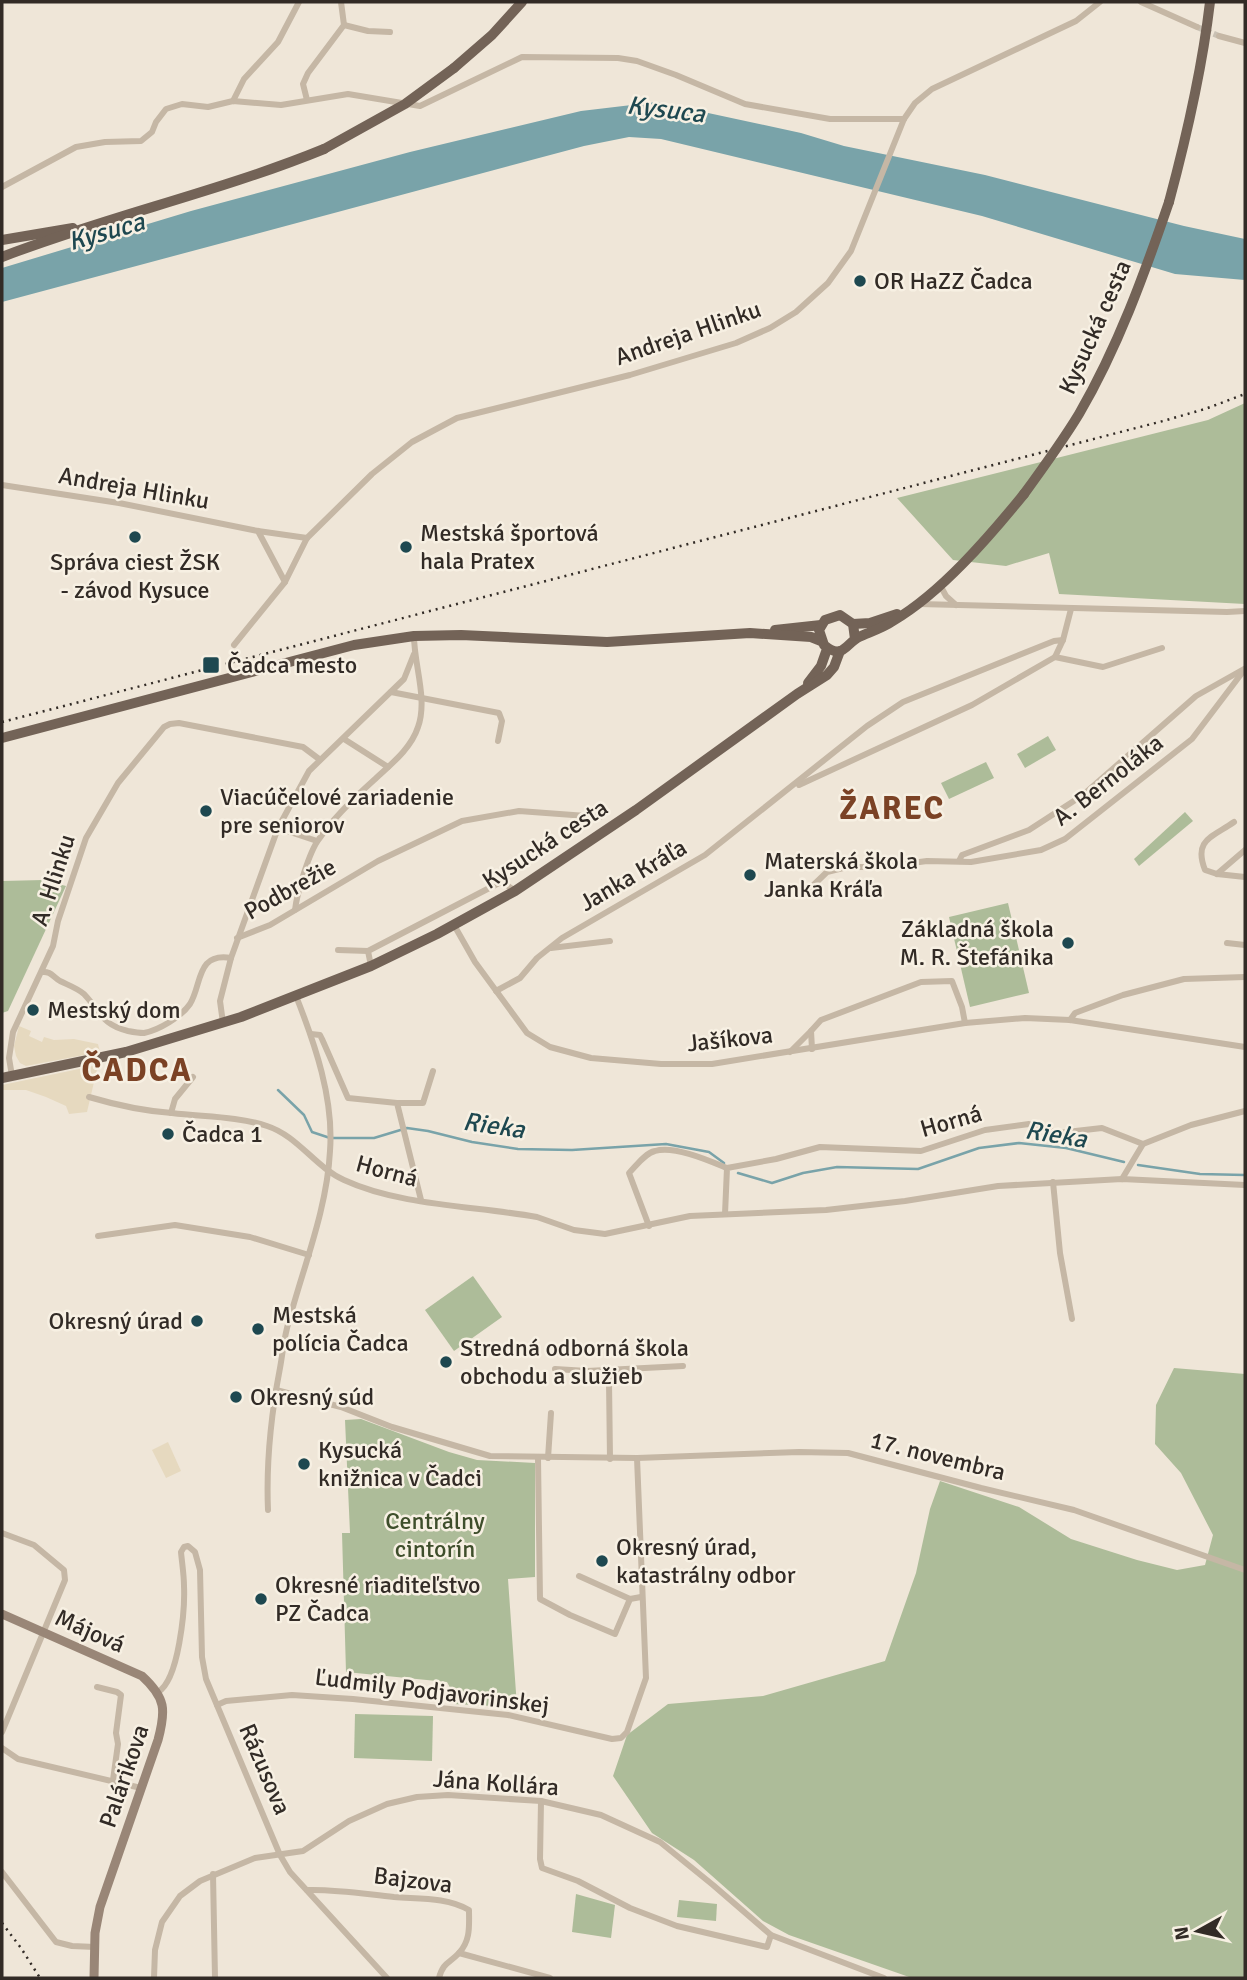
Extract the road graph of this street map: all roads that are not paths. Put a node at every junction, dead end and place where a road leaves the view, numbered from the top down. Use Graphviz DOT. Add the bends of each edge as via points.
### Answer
graph roads {
  1 [pos="299,2"];
  2 [pos="341,2"];
  3 [pos="523,2"];
  4 [pos="1100,2"];
  5 [pos="1141,2"];
  6 [pos="1210,2"];
  7 [pos="344,25"];
  8 [pos="1197,27"];
  9 [pos="390,32"];
  10 [pos="1220,36"];
  11 [pos="1245,43"];
  12 [pos="307,100"];
  13 [pos="233,101"];
  14 [pos="904,119"];
  15 [pos="2,187"];
  16 [pos="91,226"];
  17 [pos="2,240"];
  18 [pos="2,257"];
  19 [pos="2,485"];
  20 [pos="258,531"];
  21 [pos="307,538"];
  22 [pos="285,582"];
  23 [pos="940,584"];
  24 [pos="917,604"];
  25 [pos="956,605"];
  26 [pos="1071,609"];
  27 [pos="908,611"];
  28 [pos="1245,611"];
  29 [pos="853,624"];
  30 [pos="821,625"];
  31 [pos="750,633"];
  32 [pos="414,636"];
  33 [pos="855,639"];
  34 [pos="1063,640"];
  35 [pos="234,645"];
  36 [pos="824,645"];
  37 [pos="1162,648"];
  38 [pos="840,651"];
  39 [pos="414,654"];
  40 [pos="1055,657"];
  41 [pos="1245,668"];
  42 [pos="391,692"];
  43 [pos="797,694"];
  44 [pos="421,699"];
  45 [pos="2,738"];
  46 [pos="344,738"];
  47 [pos="498,741"];
  48 [pos="319,760"];
  49 [pos="388,767"];
  50 [pos="789,789"];
  51 [pos="600,817"];
  52 [pos="1234,822"];
  53 [pos="278,828"];
  54 [pos="317,841"];
  55 [pos="1245,850"];
  56 [pos="959,861"];
  57 [pos="1217,874"];
  58 [pos="1245,877"];
  59 [pos="514,891"];
  60 [pos="803,895"];
  61 [pos="295,910"];
  62 [pos="454,925"];
  63 [pos="237,938"];
  64 [pos="610,941"];
  65 [pos="1227,943"];
  66 [pos="1245,945"];
  67 [pos="549,948"];
  68 [pos="338,950"];
  69 [pos="368,951"];
  70 [pos="232,958"];
  71 [pos="371,966"];
  72 [pos="42,972"];
  73 [pos="1245,977"];
  74 [pos="496,991"];
  75 [pos="296,996"];
  76 [pos="1070,1020"];
  77 [pos="223,1023"];
  78 [pos="965,1024"];
  79 [pos="811,1031"];
  80 [pos="311,1034"];
  81 [pos="1245,1047"];
  82 [pos="812,1049"];
  83 [pos="789,1052"];
  84 [pos="433,1071"];
  85 [pos="7,1077"];
  86 [pos="193,1077"];
  87 [pos="89,1097"];
  88 [pos="397,1103"];
  89 [pos="1245,1111"];
  90 [pos="171,1113"];
  91 [pos="1143,1144"];
  92 [pos="727,1168"];
  93 [pos="328,1172"];
  94 [pos="1122,1179"];
  95 [pos="1053,1182"];
  96 [pos="1245,1185"];
  97 [pos="421,1200"];
  98 [pos="725,1214"];
  99 [pos="649,1226"];
  100 [pos="98,1236"];
  101 [pos="309,1255"];
  102 [pos="1072,1319"];
  103 [pos="683,1366"];
  104 [pos="555,1369"];
  105 [pos="615,1370"];
  106 [pos="276,1390"];
  107 [pos="551,1413"];
  108 [pos="538,1458"];
  109 [pos="548,1458"];
  110 [pos="610,1458"];
  111 [pos="637,1458"];
  112 [pos="268,1510"];
  113 [pos="2,1533"];
  114 [pos="1245,1570"];
  115 [pos="579,1576"];
  116 [pos="641,1597"];
  117 [pos="630,1599"];
  118 [pos="2,1614"];
  119 [pos="44,1632"];
  120 [pos="97,1687"];
  121 [pos="158,1692"];
  122 [pos="217,1704"];
  123 [pos="2,1732"];
  124 [pos="2,1748"];
  125 [pos="113,1780"];
  126 [pos="141,1788"];
  127 [pos="541,1801"];
  128 [pos="280,1854"];
  129 [pos="2,1872"];
  130 [pos="214,1874"];
  131 [pos="307,1890"];
  132 [pos="771,1936"];
  133 [pos="94,1947"];
  134 [pos="459,1953"];
  135 [pos="94,1978"];
  136 [pos="155,1978"];
  137 [pos="215,1978"];
  138 [pos="387,1978"];
  139 [pos="439,1978"];
  140 [pos="550,1978"];
  141 [pos="883,1978"];
  1 -- 13 [label="street" via="278,42 244,79"];
  2 -- 7 [label="street"];
  3 -- 16 [label="main road, bridge" via="454,68 405,104 324,149 251,177"];
  4 -- 14 [label="street, Andreja Hlinku" via="1076,21 932,89"];
  5 -- 8 [label="street"];
  6 -- 23 [label="main road, Kysucká cesta, bridge" via="1190,123 1169,202 1102,369 1078,415 1024,494"];
  7 -- 9 [label="street"];
  7 -- 12 [label="street" via="303,83"];
  10 -- 11 [label="street"];
  12 -- 13 [label="street" via="281,106"];
  12 -- 14 [label="street" via="355,95 420,106 522,57 618,58 676,75 745,104 830,120"];
  13 -- 15 [label="street" via="166,109 141,141 76,147"];
  14 -- 21 [label="street, Andreja Hlinku" via="857,239 837,273 783,321 704,353 457,418 412,442"];
  16 -- 17 [label="main road"];
  16 -- 18 [label="main road"];
  19 -- 20 [label="street, Andreja Hlinku"];
  20 -- 21 [label="street, Andreja Hlinku"];
  20 -- 22 [label="street"];
  21 -- 22 [label="street, Andreja Hlinku"];
  22 -- 35 [label="street, Andreja Hlinku"];
  23 -- 24 [label="main road, Kysucká cesta"];
  23 -- 25 [label="street"];
  24 -- 25 [label="street"];
  24 -- 27 [label="main road, Kysucká cesta"];
  25 -- 26 [label="street"];
  26 -- 28 [label="street"];
  26 -- 34 [label="street"];
  27 -- 29 [label="main road, Kysucká cesta"];
  27 -- 33 [label="main road, Kysucká cesta"];
  29 -- 30 [label="main road, Kysucká cesta" via="840,615"];
  29 -- 33 [label="main road"];
  30 -- 31 [label="main road"];
  30 -- 36 [label="main road, Kysucká cesta"];
  31 -- 32 [label="main road" via="607,642"];
  31 -- 36 [label="main road" via="811,637"];
  32 -- 39 [label="street"];
  32 -- 45 [label="main road" via="354,645"];
  33 -- 38 [label="main road, Kysucká cesta"];
  34 -- 40 [label="street"];
  34 -- 50 [label="street, Janka Kráľa" via="903,702"];
  36 -- 38 [label="main road"];
  36 -- 43 [label="main road, Kysucká cesta" via="818,672"];
  37 -- 40 [label="street" via="1103,667"];
  38 -- 43 [label="main road, Kysucká cesta" via="827,675"];
  39 -- 42 [label="street" via="404,679"];
  39 -- 44 [label="street"];
  40 -- 50 [label="street, Janka Kráľa" via="972,705"];
  41 -- 56 [label="street, A. Bernoláka" via="1196,696 1083,795 1029,830 962,855"];
  41 -- 56 [label="street, A. Bernoláka" via="1192,739 1065,839 1041,850"];
  42 -- 44 [label="street"];
  42 -- 46 [label="street"];
  43 -- 59 [label="main road, Kysucká cesta"];
  44 -- 47 [label="street" via="499,713"];
  44 -- 49 [label="street" via="419,726"];
  46 -- 48 [label="street"];
  46 -- 49 [label="street"];
  48 -- 53 [label="street" via="303,779"];
  48 -- 72 [label="street, A. Hlinku" via="303,747 178,723 167,725 118,783 94,822 77,859"];
  49 -- 54 [label="street"];
  50 -- 67 [label="street, Janka Kráľa" via="705,855"];
  51 -- 61 [label="street, Podbrežie" via="519,811 462,821 378,861"];
  52 -- 57 [label="street" via="1201,846 1205,870"];
  53 -- 54 [label="street"];
  53 -- 63 [label="street"];
  54 -- 61 [label="street"];
  55 -- 57 [label="street"];
  56 -- 60 [label="street, A. Bernoláka" via="847,867 827,872"];
  57 -- 58 [label="street"];
  59 -- 62 [label="main road, Kysucká cesta"];
  59 -- 69 [label="street" via="499,883"];
  61 -- 63 [label="street, Podbrežie"];
  62 -- 71 [label="main road, Kysucká cesta"];
  62 -- 74 [label="street, Jašíkova"];
  63 -- 70 [label="street"];
  64 -- 67 [label="street"];
  65 -- 66 [label="street"];
  67 -- 74 [label="street, Janka Kráľa" via="520,978"];
  68 -- 69 [label="street"];
  69 -- 71 [label="street"];
  70 -- 72 [label="street" via="220,957 209,963 190,1004 167,1023 142,1033 111,1026 82,992"];
  70 -- 77 [label="street" via="220,1002"];
  71 -- 75 [label="main road, Kysucká cesta"];
  72 -- 85 [label="street, A. Hlinku" via="13,1032"];
  73 -- 76 [label="street" via="1184,979 1122,995 1075,1013"];
  74 -- 83 [label="street, Jašíkova" via="527,1033 542,1044 578,1056 661,1064 712,1063"];
  75 -- 77 [label="main road, Kysucká cesta"];
  75 -- 80 [label="street"];
  76 -- 78 [label="street, Jašíkova" via="1025,1018"];
  76 -- 81 [label="street, Jašíkova"];
  77 -- 85 [label="main road, Kysucká cesta" via="126,1052"];
  78 -- 79 [label="street" via="952,981 922,982 821,1020"];
  78 -- 82 [label="street, Jašíkova"];
  79 -- 82 [label="street"];
  79 -- 83 [label="street"];
  80 -- 88 [label="street" via="320,1035 348,1098"];
  80 -- 93 [label="street" via="329,1124"];
  82 -- 83 [label="street, Jašíkova"];
  84 -- 88 [label="street" via="423,1103"];
  86 -- 90 [label="street" via="175,1099"];
  87 -- 90 [label="street, Horná"];
  88 -- 97 [label="street"];
  89 -- 91 [label="street"];
  90 -- 93 [label="street, Horná" via="241,1119 277,1130"];
  91 -- 92 [label="street, Horná" via="1102,1128 1058,1133 1028,1124 985,1130 921,1151 820,1147"];
  91 -- 94 [label="street"];
  92 -- 98 [label="street"];
  92 -- 99 [label="street, Horná" via="672,1151 654,1151 641,1160 629,1173"];
  93 -- 97 [label="street, Horná" via="371,1191"];
  93 -- 101 [label="street"];
  94 -- 95 [label="street, Horná"];
  94 -- 96 [label="street, Horná"];
  95 -- 98 [label="street, Horná" via="826,1210"];
  95 -- 102 [label="street"];
  97 -- 99 [label="street, Horná" via="537,1217 589,1233"];
  98 -- 99 [label="street, Horná"];
  100 -- 101 [label="street" via="175,1225 250,1237"];
  101 -- 106 [label="street" via="288,1324"];
  103 -- 105 [label="street"];
  104 -- 105 [label="street"];
  105 -- 110 [label="street" via="609,1381"];
  106 -- 108 [label="street, 17. novembra" via="490,1456"];
  106 -- 112 [label="street"];
  107 -- 109 [label="street"];
  108 -- 109 [label="street, 17. novembra"];
  108 -- 117 [label="street" via="540,1599 615,1634"];
  109 -- 110 [label="street, 17. novembra"];
  110 -- 111 [label="street, 17. novembra"];
  111 -- 114 [label="street, 17. novembra" via="848,1454 1074,1510"];
  111 -- 116 [label="street, Ľudmily Podjavorinskej"];
  113 -- 119 [label="street" via="34,1545 64,1570 65,1580"];
  115 -- 117 [label="street"];
  116 -- 117 [label="street"];
  116 -- 122 [label="street, Ľudmily Podjavorinskej" via="646,1678 621,1738 508,1715 325,1697 277,1696"];
  118 -- 119 [label="main road, Májová"];
  119 -- 121 [label="main road, Májová" via="142,1676"];
  119 -- 123 [label="street"];
  120 -- 125 [label="street" via="121,1695"];
  121 -- 122 [label="street, Rázusova" via="173,1672 183,1600 181,1552 188,1546 195,1552 200,1570 202,1657"];
  121 -- 126 [label="main road, Palárikova" via="164,1714"];
  122 -- 128 [label="street, Rázusova"];
  124 -- 125 [label="street" via="18,1759"];
  125 -- 126 [label="street"];
  126 -- 133 [label="main road, Palárikova" via="103,1894"];
  127 -- 128 [label="street, Jána Kollára" via="417,1797 349,1821 303,1851"];
  127 -- 132 [label="street, Jána Kollára" via="601,1815 660,1842"];
  127 -- 132 [label="street" via="542,1868 677,1926 767,1947"];
  128 -- 130 [label="street, Jána Kollára"];
  128 -- 131 [label="street, Rázusova"];
  129 -- 133 [label="street" via="52,1938 61,1944"];
  130 -- 136 [label="street, Jána Kollára" via="190,1887 169,1908 156,1940"];
  130 -- 137 [label="street"];
  131 -- 134 [label="street, Bajzova" via="458,1904 468,1910 470,1933"];
  131 -- 138 [label="street, Rázusova"];
  132 -- 141 [label="street, Jána Kollára"];
  133 -- 135 [label="main road, Palárikova"];
  134 -- 139 [label="street" via="448,1960"];
  134 -- 140 [label="street"];
}
